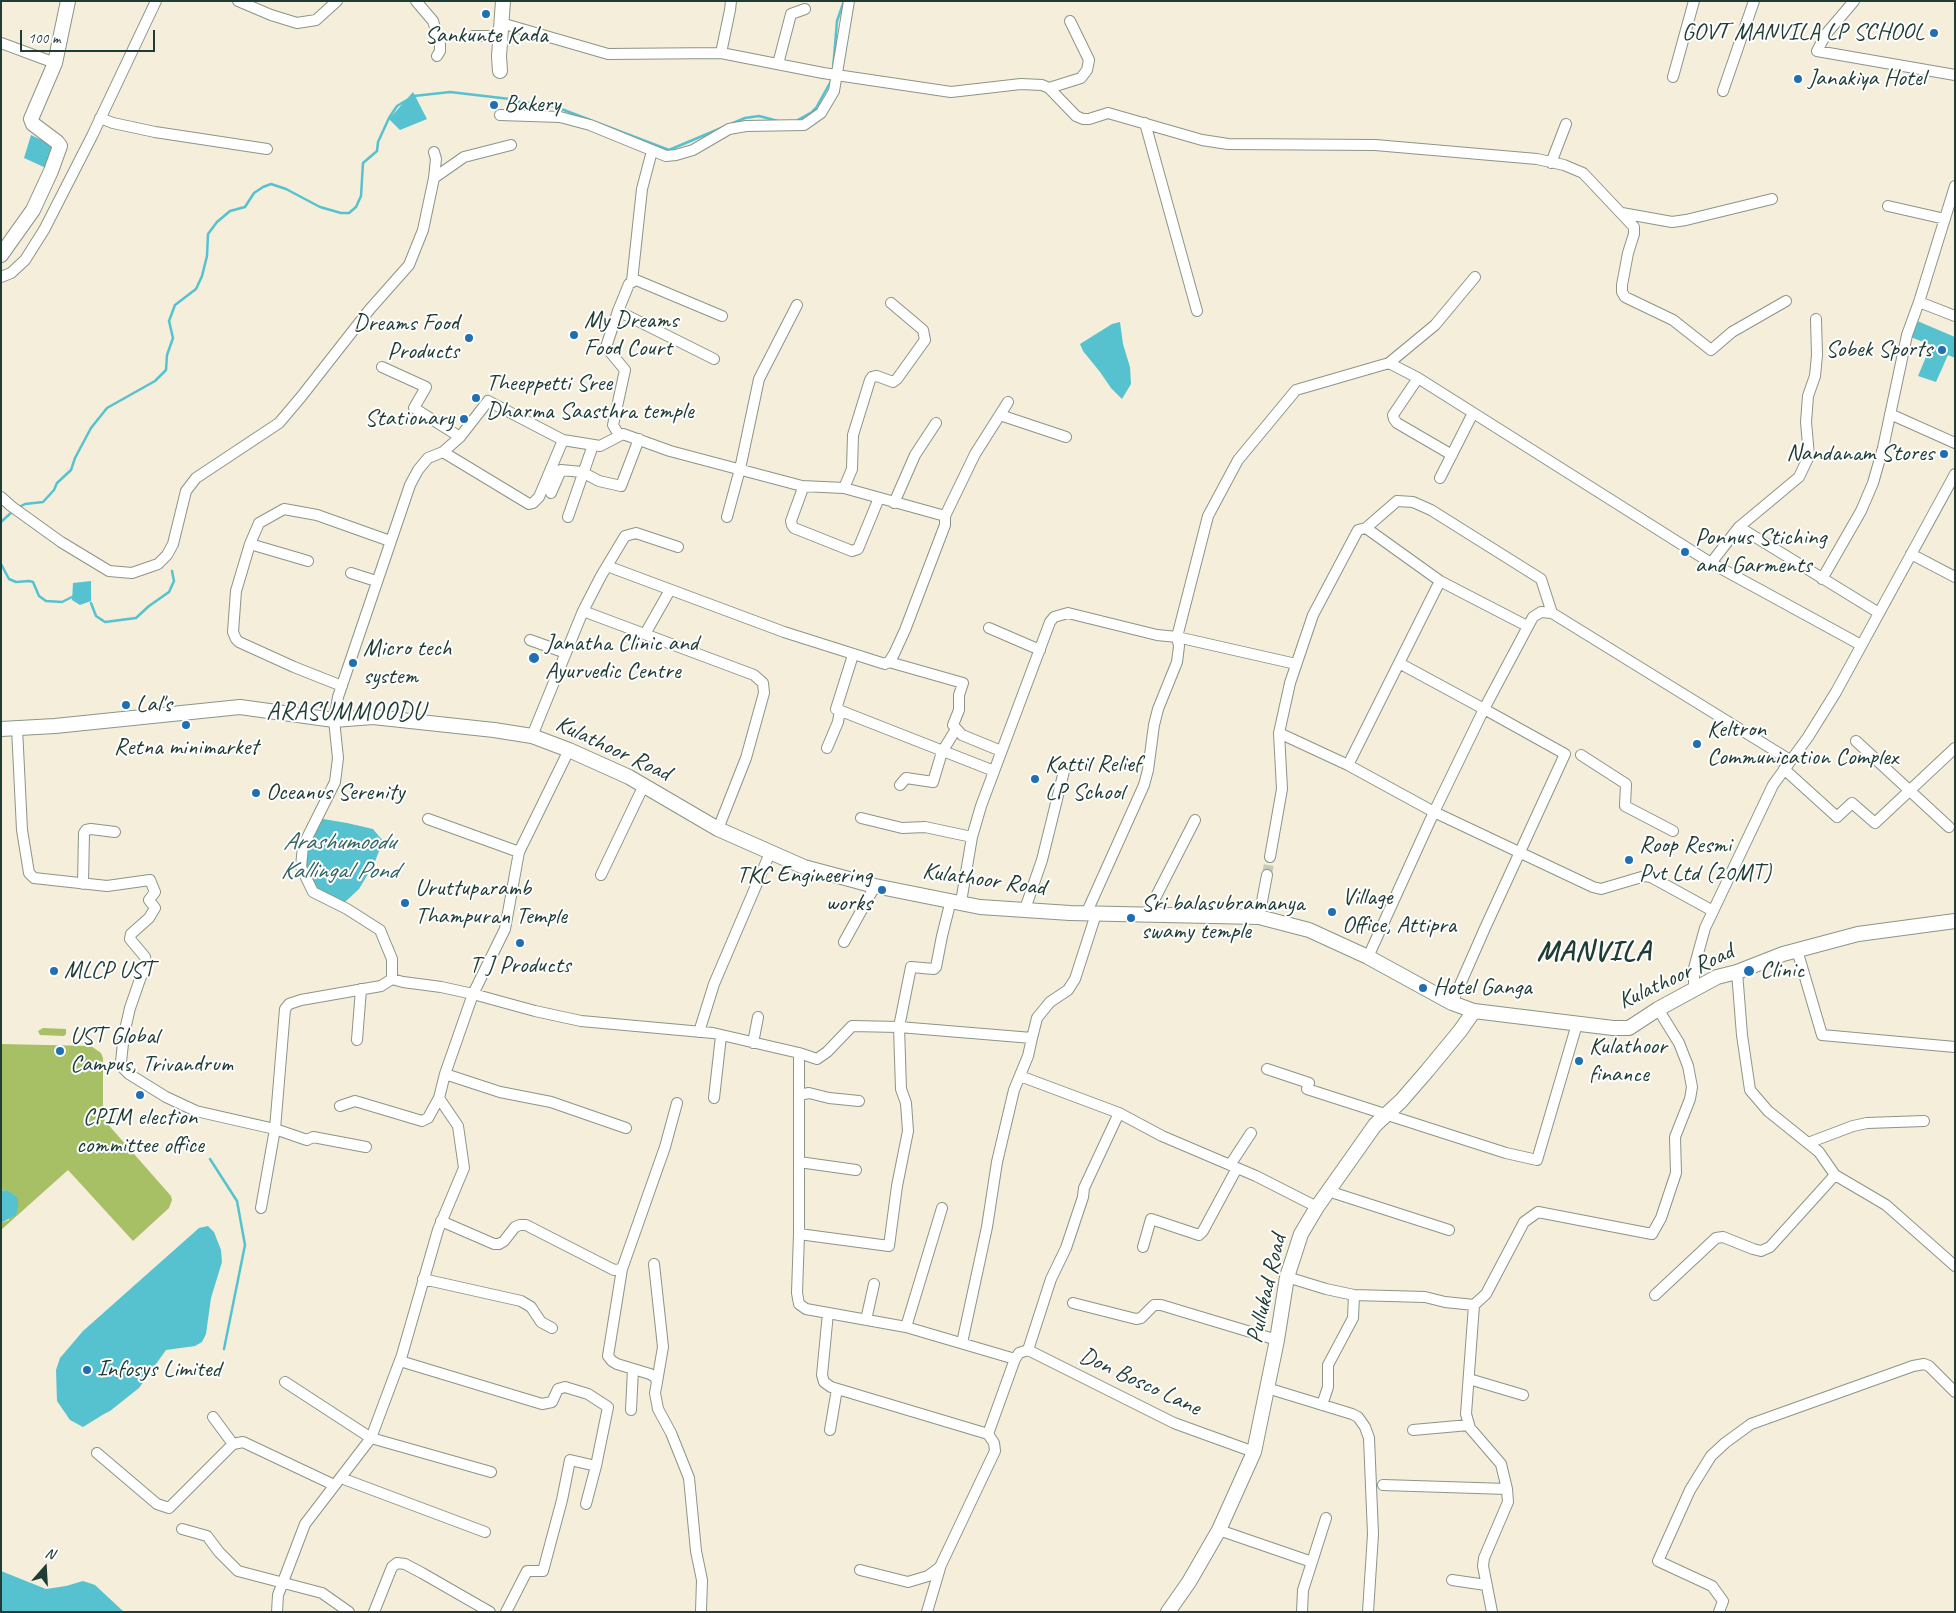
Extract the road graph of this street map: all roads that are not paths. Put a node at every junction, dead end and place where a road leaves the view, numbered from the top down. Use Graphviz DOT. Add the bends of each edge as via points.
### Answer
graph roads {
  1 [pos="68,1"];
  2 [pos="156,1"];
  3 [pos="238,1"];
  4 [pos="337,1"];
  5 [pos="416,1"];
  6 [pos="503,1"];
  7 [pos="731,1"];
  8 [pos="848,1"];
  9 [pos="1694,1"];
  10 [pos="1754,1"];
  11 [pos="1854,1"];
  12 [pos="805,9"];
  13 [pos="1070,21"];
  14 [pos="501,30"];
  15 [pos="473,36"];
  16 [pos="1,43"];
  17 [pos="721,53"];
  18 [pos="437,56"];
  19 [pos="55,63"];
  20 [pos="778,64"];
  21 [pos="500,71"];
  22 [pos="837,75"];
  23 [pos="1955,75"];
  24 [pos="1673,77"];
  25 [pos="1049,88"];
  26 [pos="1723,91"];
  27 [pos="500,115"];
  28 [pos="100,118"];
  29 [pos="1145,123"];
  30 [pos="1566,124"];
  31 [pos="511,145"];
  32 [pos="267,149"];
  33 [pos="652,151"];
  34 [pos="434,152"];
  35 [pos="1551,163"];
  36 [pos="434,178"];
  37 [pos="1955,186"];
  38 [pos="1772,199"];
  39 [pos="1888,206"];
  40 [pos="1622,213"];
  41 [pos="1946,219"];
  42 [pos="1,255"];
  43 [pos="1,277"];
  44 [pos="1475,277"];
  45 [pos="632,281"];
  46 [pos="1786,301"];
  47 [pos="1919,302"];
  48 [pos="891,303"];
  49 [pos="798,306"];
  50 [pos="618,311"];
  51 [pos="1197,312"];
  52 [pos="722,316"];
  53 [pos="1955,316"];
  54 [pos="1816,319"];
  55 [pos="714,359"];
  56 [pos="1389,363"];
  57 [pos="382,367"];
  58 [pos="1418,378"];
  59 [pos="1008,402"];
  60 [pos="1473,413"];
  61 [pos="1890,414"];
  62 [pos="1000,415"];
  63 [pos="936,423"];
  64 [pos="619,435"];
  65 [pos="460,437"];
  66 [pos="1066,437"];
  67 [pos="563,440"];
  68 [pos="639,440"];
  69 [pos="1955,443"];
  70 [pos="593,445"];
  71 [pos="443,452"];
  72 [pos="1452,455"];
  73 [pos="740,470"];
  74 [pos="582,472"];
  75 [pos="1955,474"];
  76 [pos="1440,478"];
  77 [pos="802,486"];
  78 [pos="844,488"];
  79 [pos="551,493"];
  80 [pos="1,497"];
  81 [pos="879,498"];
  82 [pos="894,503"];
  83 [pos="727,516"];
  84 [pos="945,516"];
  85 [pos="568,517"];
  86 [pos="1739,527"];
  87 [pos="1366,528"];
  88 [pos="390,541"];
  89 [pos="250,544"];
  90 [pos="678,547"];
  91 [pos="1911,554"];
  92 [pos="308,561"];
  93 [pos="1711,563"];
  94 [pos="607,566"];
  95 [pos="351,573"];
  96 [pos="1955,577"];
  97 [pos="1822,579"];
  98 [pos="376,581"];
  99 [pos="1440,581"];
  100 [pos="670,590"];
  101 [pos="583,611"];
  102 [pos="1552,613"];
  103 [pos="1879,613"];
  104 [pos="1528,626"];
  105 [pos="989,628"];
  106 [pos="645,634"];
  107 [pos="1177,636"];
  108 [pos="530,640"];
  109 [pos="1861,645"];
  110 [pos="1040,650"];
  111 [pos="566,653"];
  112 [pos="853,655"];
  113 [pos="889,662"];
  114 [pos="1399,663"];
  115 [pos="1296,664"];
  116 [pos="342,686"];
  117 [pos="1484,709"];
  118 [pos="840,710"];
  119 [pos="334,720"];
  120 [pos="17,728"];
  121 [pos="1,729"];
  122 [pos="956,729"];
  123 [pos="1279,733"];
  124 [pos="532,736"];
  125 [pos="1856,741"];
  126 [pos="827,748"];
  127 [pos="1955,748"];
  128 [pos="569,750"];
  129 [pos="1002,751"];
  130 [pos="942,752"];
  131 [pos="1581,755"];
  132 [pos="1348,765"];
  133 [pos="1787,765"];
  134 [pos="1064,771"];
  135 [pos="994,772"];
  136 [pos="644,785"];
  137 [pos="900,785"];
  138 [pos="1910,791"];
  139 [pos="1434,812"];
  140 [pos="428,818"];
  141 [pos="861,818"];
  142 [pos="1195,820"];
  143 [pos="1949,827"];
  144 [pos="718,829"];
  145 [pos="1673,831"];
  146 [pos="115,832"];
  147 [pos="972,837"];
  148 [pos="519,852"];
  149 [pos="1520,852"];
  150 [pos="770,853"];
  151 [pos="1270,857"];
  152 [pos="601,875"];
  153 [pos="1267,875"];
  154 [pos="83,884"];
  155 [pos="876,886"];
  156 [pos="956,901"];
  157 [pos="1025,909"];
  158 [pos="1713,911"];
  159 [pos="1091,914"];
  160 [pos="1147,914"];
  161 [pos="1259,917"];
  162 [pos="1955,921"];
  163 [pos="844,942"];
  164 [pos="1797,950"];
  165 [pos="1368,957"];
  166 [pos="1737,972"];
  167 [pos="392,979"];
  168 [pos="360,989"];
  169 [pos="1694,989"];
  170 [pos="474,994"];
  171 [pos="1452,1003"];
  172 [pos="1658,1008"];
  173 [pos="1474,1011"];
  174 [pos="758,1017"];
  175 [pos="1577,1024"];
  176 [pos="899,1027"];
  177 [pos="700,1032"];
  178 [pos="721,1036"];
  179 [pos="1032,1038"];
  180 [pos="357,1040"];
  181 [pos="753,1043"];
  182 [pos="1955,1047"];
  183 [pos="799,1053"];
  184 [pos="1267,1069"];
  185 [pos="445,1074"];
  186 [pos="1020,1076"];
  187 [pos="799,1094"];
  188 [pos="439,1098"];
  189 [pos="714,1098"];
  190 [pos="859,1101"];
  191 [pos="677,1102"];
  192 [pos="340,1106"];
  193 [pos="1119,1113"];
  194 [pos="1385,1115"];
  195 [pos="1924,1122"];
  196 [pos="626,1128"];
  197 [pos="274,1129"];
  198 [pos="1251,1132"];
  199 [pos="1812,1144"];
  200 [pos="366,1147"];
  201 [pos="799,1162"];
  202 [pos="1234,1167"];
  203 [pos="856,1170"];
  204 [pos="1835,1175"];
  205 [pos="1328,1191"];
  206 [pos="1317,1207"];
  207 [pos="261,1208"];
  208 [pos="942,1208"];
  209 [pos="441,1221"];
  210 [pos="1449,1230"];
  211 [pos="799,1234"];
  212 [pos="1143,1247"];
  213 [pos="654,1264"];
  214 [pos="1955,1266"];
  215 [pos="622,1269"];
  216 [pos="1288,1277"];
  217 [pos="423,1279"];
  218 [pos="874,1284"];
  219 [pos="1354,1295"];
  220 [pos="1655,1295"];
  221 [pos="1073,1302"];
  222 [pos="1474,1305"];
  223 [pos="828,1314"];
  224 [pos="866,1320"];
  225 [pos="906,1327"];
  226 [pos="552,1328"];
  227 [pos="1277,1340"];
  228 [pos="962,1342"];
  229 [pos="1028,1350"];
  230 [pos="1015,1359"];
  231 [pos="400,1361"];
  232 [pos="633,1369"];
  233 [pos="1469,1379"];
  234 [pos="285,1382"];
  235 [pos="657,1382"];
  236 [pos="1267,1388"];
  237 [pos="837,1389"];
  238 [pos="1955,1392"];
  239 [pos="1523,1395"];
  240 [pos="1322,1405"];
  241 [pos="631,1410"];
  242 [pos="213,1416"];
  243 [pos="1469,1425"];
  244 [pos="830,1430"];
  245 [pos="1413,1430"];
  246 [pos="988,1434"];
  247 [pos="371,1438"];
  248 [pos="233,1444"];
  249 [pos="1254,1452"];
  250 [pos="98,1453"];
  251 [pos="596,1466"];
  252 [pos="491,1472"];
  253 [pos="338,1482"];
  254 [pos="1383,1486"];
  255 [pos="1507,1489"];
  256 [pos="586,1504"];
  257 [pos="1326,1518"];
  258 [pos="182,1530"];
  259 [pos="1219,1530"];
  260 [pos="485,1532"];
  261 [pos="1312,1562"];
  262 [pos="940,1567"];
  263 [pos="860,1570"];
  264 [pos="1452,1580"];
  265 [pos="283,1583"];
  266 [pos="1486,1585"];
  267 [pos="277,1612"];
  268 [pos="348,1612"];
  269 [pos="374,1612"];
  270 [pos="490,1612"];
  271 [pos="506,1612"];
  272 [pos="701,1612"];
  273 [pos="927,1612"];
  274 [pos="1168,1612"];
  275 [pos="1302,1612"];
  276 [pos="1368,1612"];
  277 [pos="1492,1612"];
  278 [pos="1720,1612"];
  1 -- 19 [label="main road"];
  2 -- 28 [label="street"];
  3 -- 4 [label="street" via="271,16 297,23 316,20"];
  5 -- 18 [label="street" via="433,21 440,44"];
  6 -- 14 [label="main road"];
  7 -- 17 [label="street"];
  8 -- 22 [label="street"];
  9 -- 24 [label="street"];
  10 -- 26 [label="street"];
  11 -- 23 [label="street" via="1817,50"];
  12 -- 20 [label="street" via="791,14"];
  13 -- 25 [label="street" via="1089,60 1087,70 1081,78"];
  14 -- 15 [label="street"];
  14 -- 17 [label="street" via="608,54"];
  14 -- 21 [label="main road"];
  16 -- 19 [label="street"];
  17 -- 20 [label="street"];
  19 -- 42 [label="main road" via="32,119 34,126 60,146 33,210"];
  20 -- 22 [label="street"];
  22 -- 25 [label="street" via="951,92 1021,84"];
  22 -- 33 [label="street" via="834,91 821,113 804,125 746,126 729,130 693,150 676,155 666,156"];
  25 -- 29 [label="street" via="1083,119 1108,113"];
  27 -- 33 [label="street" via="560,117 590,125"];
  28 -- 32 [label="street" via="155,132"];
  28 -- 43 [label="street" via="35,245 13,272"];
  29 -- 35 [label="street" via="1228,144 1375,145 1537,159"];
  29 -- 51 [label="street"];
  30 -- 35 [label="street"];
  31 -- 36 [label="street" via="464,157"];
  33 -- 45 [label="street" via="642,189"];
  34 -- 36 [label="street"];
  35 -- 40 [label="street" via="1583,173"];
  36 -- 80 [label="street" via="423,230 409,265 279,423 196,478 186,491 173,544 160,563 132,573 109,571 28,519"];
  37 -- 41 [label="street"];
  38 -- 40 [label="street" via="1672,222"];
  39 -- 41 [label="street"];
  40 -- 46 [label="street" via="1634,227 1622,285 1625,297 1673,320 1711,350 1732,332"];
  41 -- 47 [label="street"];
  44 -- 56 [label="street" via="1435,325"];
  45 -- 50 [label="street"];
  45 -- 52 [label="street" via="641,281"];
  47 -- 53 [label="street"];
  47 -- 61 [label="street" via="1906,336"];
  48 -- 78 [label="street" via="923,330 925,340 893,382 877,376 870,380 853,435 852,470"];
  49 -- 73 [label="street" via="759,378"];
  50 -- 55 [label="street"];
  50 -- 64 [label="street" via="606,347 625,370 614,425"];
  54 -- 86 [label="street" via="1815,376 1808,396 1806,421 1809,456 1799,477"];
  56 -- 58 [label="street"];
  56 -- 107 [label="street" via="1296,390 1238,460 1208,516"];
  57 -- 65 [label="street" via="426,387 414,408"];
  58 -- 60 [label="street"];
  58 -- 72 [label="street" via="1393,415 1394,419"];
  59 -- 62 [label="street"];
  60 -- 72 [label="street"];
  60 -- 93 [label="street"];
  61 -- 69 [label="street"];
  61 -- 97 [label="street" via="1870,490"];
  62 -- 66 [label="street"];
  62 -- 84 [label="street"];
  63 -- 82 [label="street" via="914,455"];
  64 -- 68 [label="street"];
  64 -- 70 [label="street" via="606,444"];
  65 -- 67 [label="street" via="488,401"];
  65 -- 71 [label="street"];
  67 -- 70 [label="street"];
  67 -- 71 [label="street" via="539,496 529,504"];
  68 -- 73 [label="street"];
  68 -- 74 [label="street" via="621,486 599,481"];
  70 -- 74 [label="street"];
  71 -- 88 [label="street" via="428,458 418,470"];
  72 -- 76 [label="street"];
  73 -- 77 [label="street"];
  73 -- 83 [label="street"];
  74 -- 79 [label="street" via="561,470"];
  74 -- 85 [label="street"];
  75 -- 91 [label="street"];
  77 -- 78 [label="street"];
  77 -- 81 [label="street" via="791,521 794,528 852,552 858,549"];
  78 -- 81 [label="street"];
  81 -- 82 [label="street"];
  82 -- 84 [label="street"];
  84 -- 113 [label="street" via="945,525 905,630"];
  86 -- 93 [label="street"];
  86 -- 97 [label="street"];
  87 -- 99 [label="street"];
  87 -- 102 [label="street" via="1397,501 1413,502 1431,510 1541,579"];
  87 -- 115 [label="street" via="1358,530 1313,615"];
  88 -- 89 [label="street" via="317,515 284,509 259,523"];
  88 -- 98 [label="street"];
  89 -- 92 [label="street"];
  89 -- 116 [label="street" via="236,591 233,632 236,639"];
  90 -- 94 [label="street" via="630,534 625,536"];
  91 -- 96 [label="street"];
  91 -- 103 [label="street"];
  93 -- 109 [label="street"];
  94 -- 100 [label="street"];
  94 -- 101 [label="street"];
  95 -- 98 [label="street"];
  97 -- 103 [label="street"];
  98 -- 116 [label="street"];
  99 -- 104 [label="street"];
  99 -- 114 [label="street"];
  100 -- 106 [label="street"];
  100 -- 112 [label="street"];
  101 -- 106 [label="street"];
  101 -- 111 [label="street"];
  102 -- 104 [label="street" via="1541,612"];
  102 -- 133 [label="street"];
  103 -- 109 [label="street"];
  104 -- 117 [label="street"];
  105 -- 110 [label="street"];
  106 -- 144 [label="street" via="754,675 763,683 764,693 746,758"];
  107 -- 110 [label="street" via="1157,635 1068,613 1054,616"];
  107 -- 115 [label="street"];
  107 -- 159 [label="street" via="1177,662 1158,709 1144,785"];
  108 -- 111 [label="street"];
  109 -- 133 [label="street" via="1816,724"];
  110 -- 129 [label="street"];
  111 -- 124 [label="street"];
  112 -- 113 [label="street" via="878,663"];
  112 -- 118 [label="street" via="836,709"];
  113 -- 122 [label="street" via="963,683 953,726"];
  114 -- 117 [label="street"];
  114 -- 132 [label="street"];
  115 -- 123 [label="street"];
  116 -- 119 [label="street"];
  117 -- 139 [label="street"];
  117 -- 149 [label="street" via="1566,754"];
  118 -- 126 [label="street"];
  118 -- 130 [label="street"];
  119 -- 120 [label="main road, Kulathoor Road" via="240,707"];
  119 -- 124 [label="main road, Kulathoor Road" via="373,717"];
  119 -- 167 [label="street" via="338,758 335,782 303,846 301,867 313,892 380,930 392,959"];
  120 -- 121 [label="main road, Kulathoor Road"];
  120 -- 154 [label="street" via="22,830 29,873 34,878"];
  122 -- 129 [label="street" via="962,735"];
  122 -- 130 [label="street"];
  123 -- 132 [label="street"];
  123 -- 151 [label="street" via="1282,789"];
  124 -- 128 [label="main road, Kulathoor Road"];
  125 -- 138 [label="street"];
  127 -- 138 [label="street"];
  128 -- 136 [label="main road, Kulathoor Road"];
  128 -- 148 [label="street"];
  129 -- 135 [label="street"];
  130 -- 135 [label="street"];
  130 -- 137 [label="street" via="933,782 906,778"];
  131 -- 145 [label="street" via="1626,784 1625,806"];
  132 -- 139 [label="street"];
  133 -- 138 [label="street" via="1837,817 1852,803 1875,823"];
  133 -- 158 [label="street" via="1773,785"];
  134 -- 157 [label="street" via="1042,860"];
  135 -- 147 [label="street"];
  136 -- 144 [label="main road, Kulathoor Road"];
  136 -- 152 [label="street"];
  138 -- 143 [label="street"];
  139 -- 149 [label="street"];
  139 -- 165 [label="street"];
  140 -- 148 [label="street"];
  141 -- 147 [label="street" via="902,828 925,827"];
  142 -- 160 [label="street"];
  144 -- 150 [label="main road, Kulathoor Road"];
  146 -- 154 [label="street" via="91,829 84,833"];
  147 -- 156 [label="street"];
  148 -- 170 [label="street" via="505,929"];
  149 -- 158 [label="street" via="1600,889 1651,877"];
  149 -- 171 [label="street"];
  150 -- 155 [label="main road, Kulathoor Road" via="804,867"];
  150 -- 177 [label="street" via="714,984"];
  153 -- 161 [label="street"];
  154 -- 197 [label="street" via="107,886 150,880 155,892 149,900 154,908 149,918 131,934 130,939 146,962 124,1034 123,1068 166,1097 196,1111"];
  155 -- 156 [label="main road, Kulathoor Road"];
  155 -- 163 [label="street"];
  156 -- 157 [label="main road, Kulathoor Road"];
  156 -- 176 [label="street" via="942,936 934,969 911,967"];
  157 -- 159 [label="main road, Kulathoor Road"];
  158 -- 169 [label="street" via="1698,950"];
  159 -- 160 [label="main road, Kulathoor Road"];
  159 -- 179 [label="street" via="1075,980 1037,1018"];
  160 -- 161 [label="main road, Kulathoor Road"];
  161 -- 165 [label="main road, Kulathoor Road" via="1309,930"];
  162 -- 164 [label="main road, Kulathoor Road" via="1858,934"];
  164 -- 166 [label="main road, Kulathoor Road"];
  164 -- 182 [label="street" via="1822,1035"];
  165 -- 171 [label="main road, Kulathoor Road"];
  166 -- 169 [label="main road, Kulathoor Road" via="1717,977"];
  166 -- 199 [label="street" via="1750,1090 1768,1111"];
  167 -- 168 [label="street" via="381,986"];
  167 -- 170 [label="street"];
  168 -- 180 [label="street"];
  168 -- 197 [label="street" via="300,1000 285,1009"];
  169 -- 172 [label="main road, Kulathoor Road"];
  170 -- 177 [label="street" via="581,1021"];
  170 -- 185 [label="street"];
  171 -- 173 [label="main road, Kulathoor Road"];
  172 -- 175 [label="main road, Kulathoor Road" via="1629,1028"];
  172 -- 222 [label="street" via="1679,1043 1692,1087 1675,1137 1676,1173 1657,1228 1652,1234 1538,1212 1524,1222 1486,1294"];
  173 -- 175 [label="main road, Kulathoor Road"];
  173 -- 194 [label="main road, Pullukad Road" via="1427,1071"];
  174 -- 181 [label="street"];
  175 -- 194 [label="street" via="1537,1160"];
  176 -- 179 [label="street"];
  176 -- 183 [label="street" via="852,1026 817,1059"];
  176 -- 211 [label="street" via="900,1089 906,1103 908,1131 889,1246"];
  177 -- 178 [label="street"];
  178 -- 181 [label="street"];
  178 -- 189 [label="street"];
  179 -- 186 [label="street"];
  181 -- 183 [label="street"];
  183 -- 187 [label="street"];
  184 -- 194 [label="street" via="1309,1083 1307,1089"];
  185 -- 188 [label="street"];
  185 -- 196 [label="street" via="500,1092 551,1102"];
  186 -- 193 [label="street"];
  186 -- 228 [label="street" via="997,1162 987,1227"];
  187 -- 190 [label="street"];
  187 -- 201 [label="street"];
  188 -- 192 [label="street" via="428,1118 422,1120 355,1102"];
  188 -- 209 [label="street" via="458,1126 464,1168"];
  191 -- 215 [label="street" via="665,1147"];
  193 -- 202 [label="street" via="1162,1136"];
  193 -- 229 [label="street" via="1084,1188 1066,1248 1051,1279"];
  194 -- 205 [label="main road, Pullukad Road"];
  195 -- 199 [label="street" via="1868,1123"];
  197 -- 200 [label="street" via="307,1140 313,1137"];
  197 -- 207 [label="street"];
  198 -- 202 [label="street"];
  199 -- 204 [label="street"];
  201 -- 203 [label="street"];
  201 -- 211 [label="street"];
  202 -- 206 [label="street"];
  202 -- 212 [label="street" via="1214,1212 1199,1235 1151,1219"];
  204 -- 214 [label="street" via="1886,1205"];
  204 -- 220 [label="street" via="1770,1247 1761,1251 1722,1237 1716,1238"];
  205 -- 206 [label="main road, Pullukad Road"];
  205 -- 210 [label="street"];
  206 -- 216 [label="main road, Pullukad Road" via="1301,1234"];
  208 -- 225 [label="street"];
  209 -- 215 [label="street" via="494,1244 504,1241 515,1227 526,1225 614,1270"];
  209 -- 217 [label="street"];
  211 -- 223 [label="street" via="799,1304"];
  213 -- 235 [label="street" via="663,1347"];
  215 -- 232 [label="street" via="608,1356 617,1364"];
  216 -- 219 [label="street"];
  216 -- 227 [label="main road, Pullukad Road"];
  217 -- 226 [label="street" via="521,1301 532,1307 540,1322"];
  217 -- 231 [label="street"];
  218 -- 224 [label="street"];
  219 -- 222 [label="street" via="1425,1297"];
  219 -- 240 [label="street" via="1353,1318 1328,1365 1328,1386"];
  221 -- 227 [label="street" via="1136,1318 1141,1318 1154,1305 1161,1305"];
  222 -- 233 [label="street"];
  223 -- 224 [label="street"];
  223 -- 237 [label="street" via="822,1375 824,1382"];
  224 -- 225 [label="street"];
  225 -- 228 [label="street"];
  227 -- 236 [label="main road, Pullukad Road"];
  228 -- 230 [label="street"];
  229 -- 230 [label="street" via="1019,1353"];
  229 -- 249 [label="street, Don Bosco Lane" via="1174,1424"];
  230 -- 246 [label="street"];
  231 -- 247 [label="street"];
  231 -- 251 [label="street" via="542,1404 552,1402 558,1389 564,1387 588,1394 608,1406"];
  232 -- 235 [label="street" via="650,1374"];
  232 -- 241 [label="street"];
  233 -- 239 [label="street"];
  233 -- 243 [label="street" via="1466,1414"];
  234 -- 247 [label="street"];
  235 -- 272 [label="street" via="658,1409 689,1478 702,1580"];
  236 -- 240 [label="street"];
  236 -- 249 [label="main road, Pullukad Road"];
  237 -- 244 [label="street"];
  237 -- 246 [label="street"];
  238 -- 278 [label="street" via="1929,1366 1913,1366 1751,1424 1725,1442 1711,1456 1690,1490 1658,1561 1712,1586 1723,1600"];
  240 -- 276 [label="street" via="1358,1417 1369,1438 1373,1534"];
  242 -- 248 [label="street"];
  243 -- 245 [label="street"];
  243 -- 255 [label="street" via="1501,1464"];
  246 -- 262 [label="street" via="995,1451"];
  247 -- 252 [label="street"];
  247 -- 253 [label="street"];
  248 -- 250 [label="street" via="170,1508 157,1504"];
  248 -- 253 [label="street" via="243,1442"];
  249 -- 259 [label="main road, Pullukad Road"];
  251 -- 256 [label="street"];
  251 -- 271 [label="street" via="570,1460 542,1571 527,1572"];
  253 -- 260 [label="street"];
  253 -- 265 [label="street" via="305,1524"];
  254 -- 255 [label="street"];
  255 -- 266 [label="street" via="1508,1502 1484,1558"];
  257 -- 261 [label="street"];
  258 -- 265 [label="street" via="207,1536 238,1570"];
  259 -- 261 [label="street"];
  259 -- 274 [label="main road, Pullukad Road"];
  261 -- 275 [label="street" via="1303,1590"];
  262 -- 263 [label="street" via="928,1576 908,1582"];
  262 -- 273 [label="street"];
  264 -- 266 [label="street"];
  265 -- 267 [label="street"];
  265 -- 268 [label="street" via="322,1593"];
  266 -- 277 [label="street"];
  269 -- 270 [label="street" via="392,1567 398,1563"];
}
